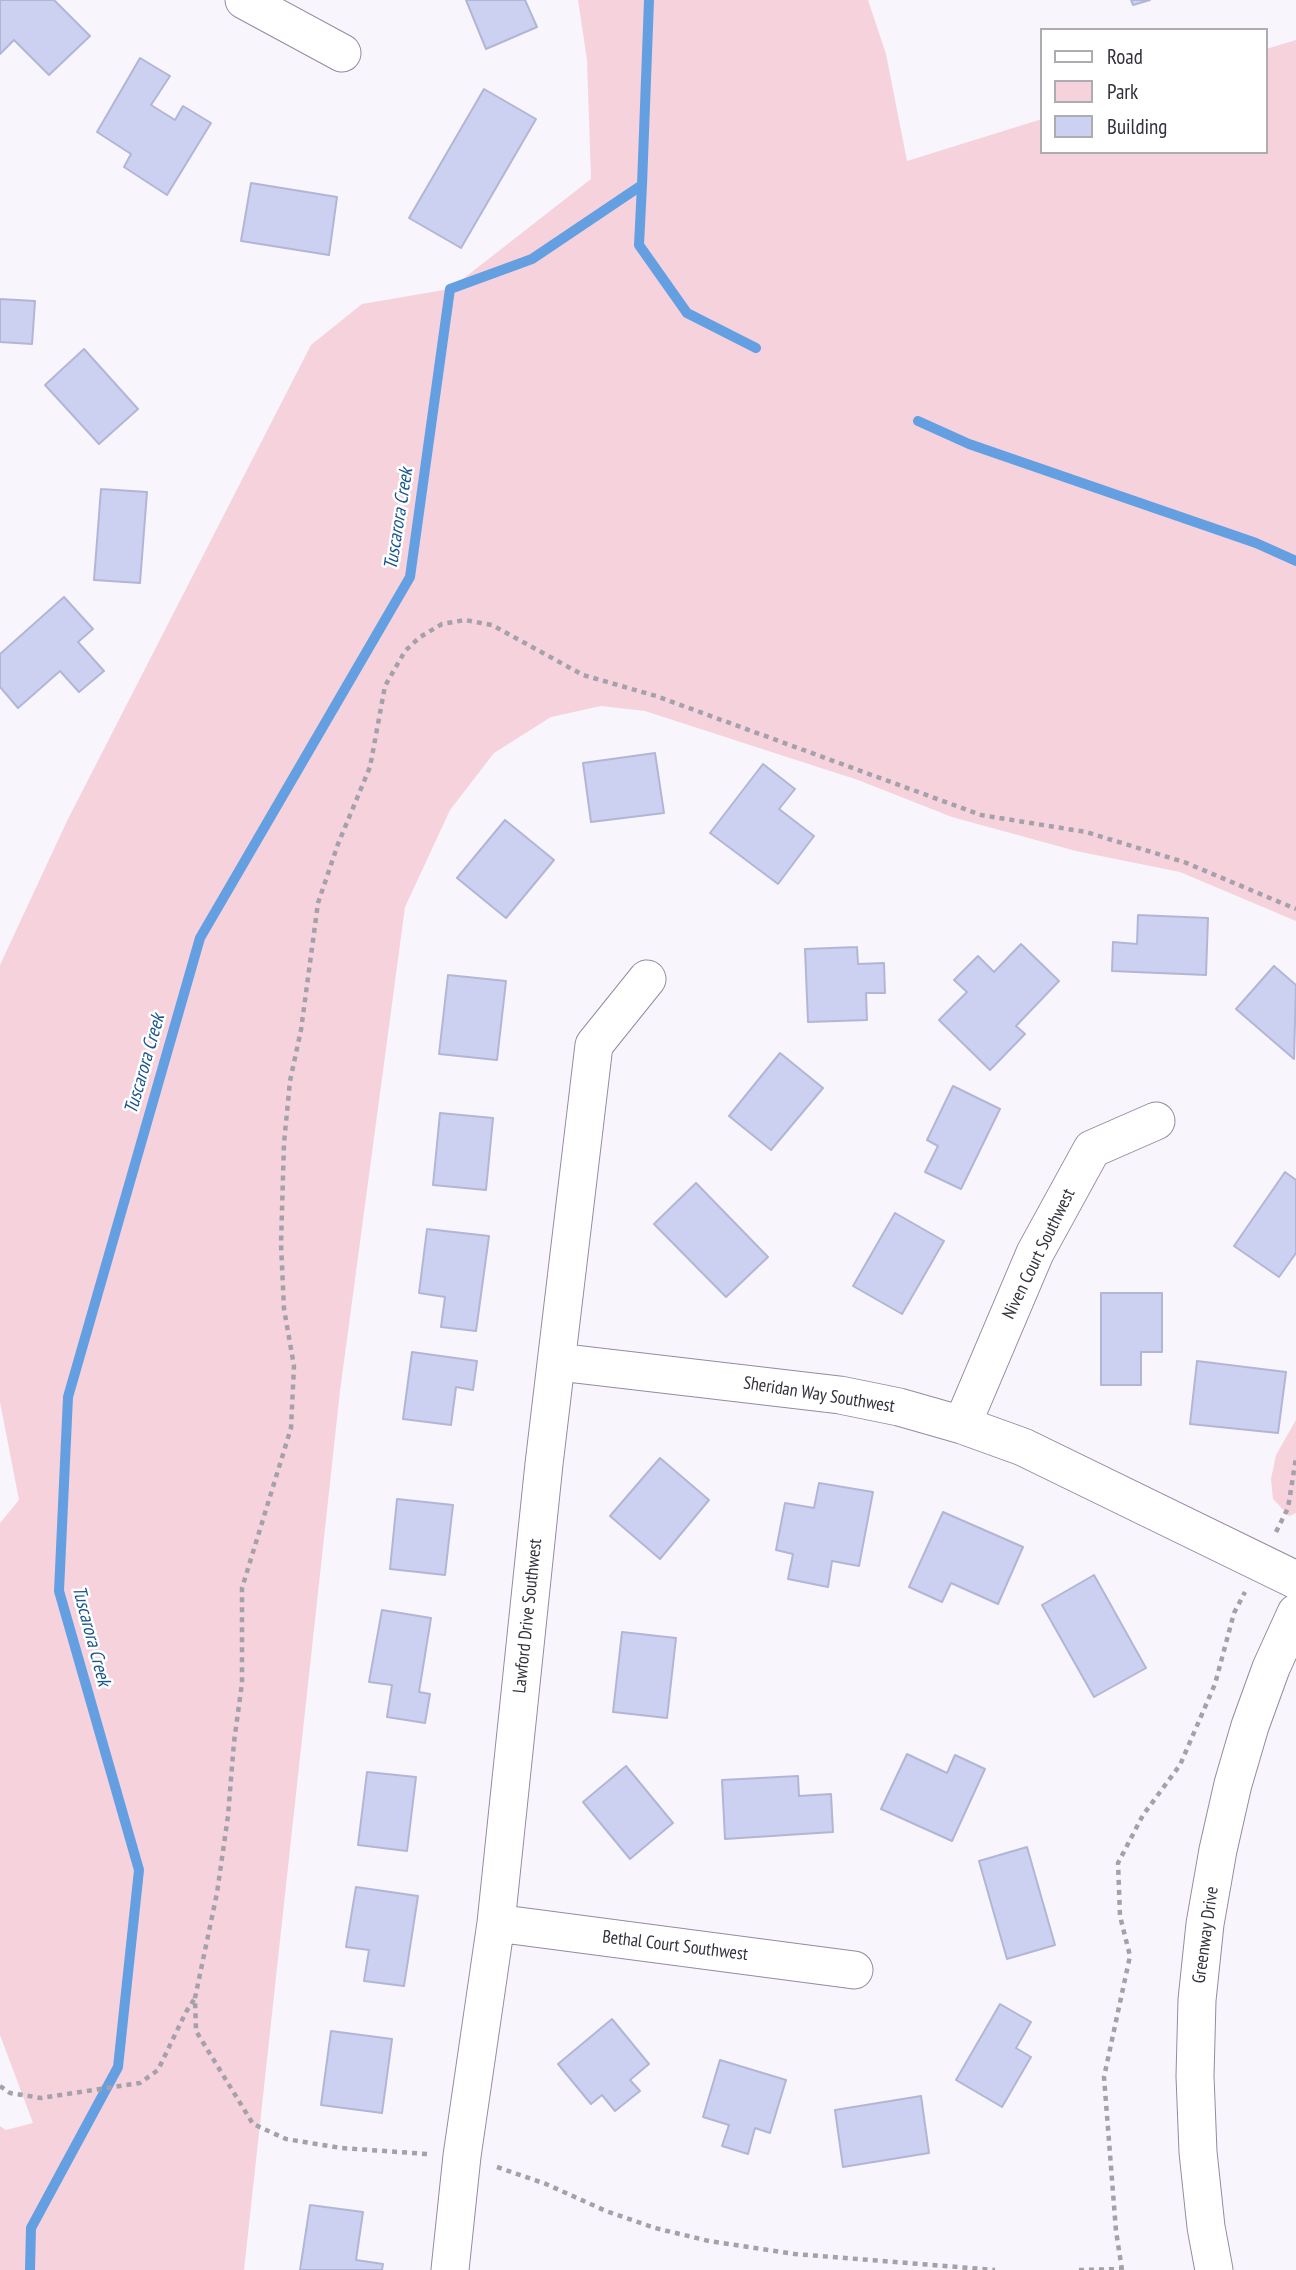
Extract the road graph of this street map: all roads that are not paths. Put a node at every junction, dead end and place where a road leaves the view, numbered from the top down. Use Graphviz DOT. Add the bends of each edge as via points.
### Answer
graph roads {
  1 [pos="244,0"];
  2 [pos="342,52"];
  3 [pos="648,979"];
  4 [pos="1156,1121"];
  5 [pos="558,1362"];
  6 [pos="962,1425"];
  7 [pos="1296,1580"];
  8 [pos="1296,1612"];
  9 [pos="496,1923"];
  10 [pos="854,1970"];
  11 [pos="450,2270"];
  12 [pos="1214,2270"];
  1 -- 2 [label="street"];
  3 -- 5 [label="street, Lawford Drive Southwest" via="594,1045"];
  4 -- 6 [label="street, Niven Court Southwest" via="1091,1149 1035,1254"];
  5 -- 6 [label="street, Sheridan Way Southwest" via="840,1395"];
  5 -- 9 [label="street, Lawford Drive Southwest"];
  6 -- 7 [label="street, Sheridan Way Southwest" via="1023,1447"];
  8 -- 12 [label="street, Greenway Drive" via="1267,1680 1233,1784 1205,1924 1195,2076 1198,2152"];
  9 -- 10 [label="street, Bethal Court Southwest"];
  9 -- 11 [label="street, Lawford Drive Southwest"];
}
